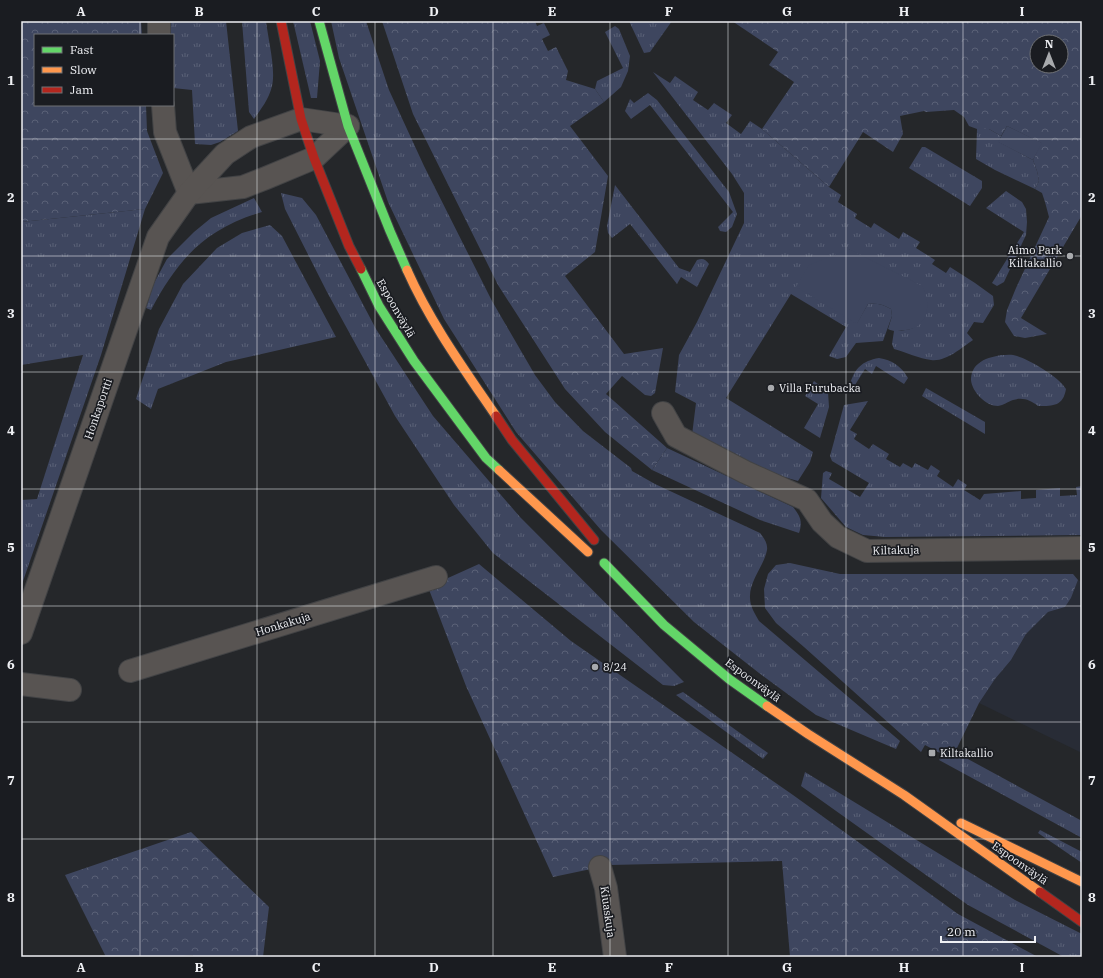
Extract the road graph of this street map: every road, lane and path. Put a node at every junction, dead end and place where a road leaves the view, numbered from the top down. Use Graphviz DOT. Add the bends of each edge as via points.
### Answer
graph roads {
  1 [pos="158,21"];
  2 [pos="281,21"];
  3 [pos="319,21"];
  4 [pos="159,34"];
  5 [pos="163,106"];
  6 [pos="301,119"];
  7 [pos="348,126"];
  8 [pos="314,158"];
  9 [pos="189,193"];
  10 [pos="663,413"];
  11 [pos="594,540"];
  12 [pos="1082,548"];
  13 [pos="588,552"];
  14 [pos="604,563"];
  15 [pos="436,577"];
  16 [pos="21,633"];
  17 [pos="130,671"];
  18 [pos="21,684"];
  19 [pos="70,690"];
  20 [pos="904,795"];
  21 [pos="600,867"];
  22 [pos="1082,882"];
  23 [pos="1082,922"];
  24 [pos="615,957"];
  1 -- 4 [label="street"];
  2 -- 6 [label="main road, Espoonväylä"];
  3 -- 7 [label="main road"];
  5 -- 9 [label="street" via="165,132"];
  6 -- 7 [label="street, Honkaportti"];
  6 -- 8 [label="main road, Espoonväylä"];
  6 -- 9 [label="street, Honkaportti" via="251,137 225,154"];
  7 -- 8 [label="street"];
  7 -- 11 [label="main road" via="412,281 448,346 512,440"];
  8 -- 9 [label="street" via="243,187"];
  8 -- 13 [label="main road, Espoonväylä" via="349,246 372,293 414,361 486,458"];
  9 -- 16 [label="street, Honkaportti" via="158,236"];
  10 -- 12 [label="street, Kiltakuja" via="676,436 745,472 808,500 822,522 838,537 867,551"];
  14 -- 20 [label="main road, Espoonväylä" via="664,625 729,679 808,734"];
  15 -- 17 [label="street, Honkakuja"];
  18 -- 19 [label="street"];
  20 -- 22 [label="main road, Espoonväylä"];
  20 -- 23 [label="main road, Espoonväylä"];
  21 -- 24 [label="street, Kiuaskuja" via="606,888"];
}
